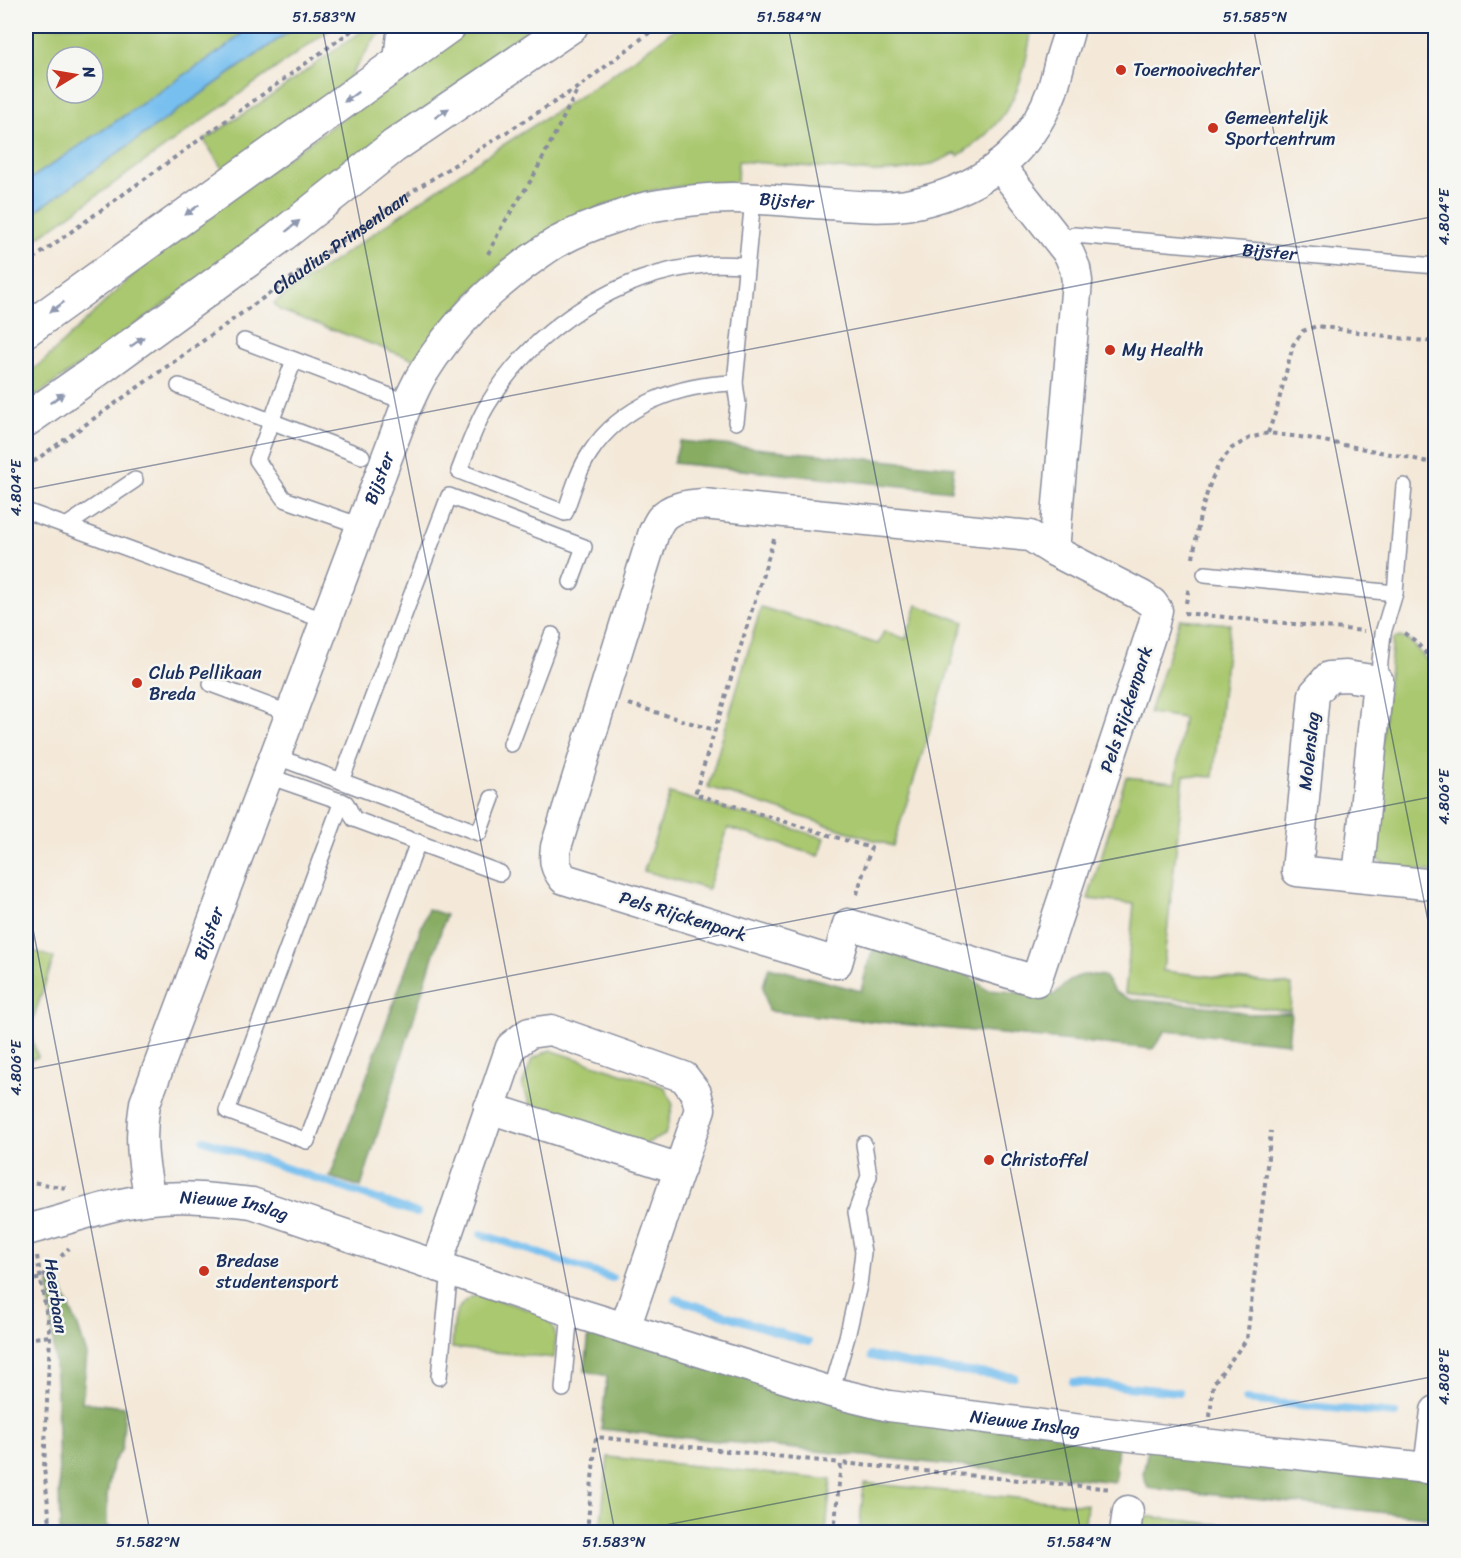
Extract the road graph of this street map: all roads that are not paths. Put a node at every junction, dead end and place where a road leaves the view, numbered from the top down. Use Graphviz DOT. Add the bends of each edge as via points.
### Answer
graph roads {
  1 [pos="409,26"];
  2 [pos="449,26"];
  3 [pos="571,26"];
  4 [pos="1058,26"];
  5 [pos="1070,26"];
  6 [pos="1059,64"];
  7 [pos="391,69"];
  8 [pos="999,165"];
  9 [pos="753,199"];
  10 [pos="1061,244"];
  11 [pos="746,265"];
  12 [pos="1436,266"];
  13 [pos="26,330"];
  14 [pos="244,341"];
  15 [pos="294,360"];
  16 [pos="735,384"];
  17 [pos="179,386"];
  18 [pos="408,403"];
  19 [pos="26,420"];
  20 [pos="272,422"];
  21 [pos="736,422"];
  22 [pos="362,456"];
  23 [pos="135,480"];
  24 [pos="1404,486"];
  25 [pos="26,511"];
  26 [pos="66,526"];
  27 [pos="361,526"];
  28 [pos="1054,551"];
  29 [pos="1206,574"];
  30 [pos="571,582"];
  31 [pos="1395,593"];
  32 [pos="326,621"];
  33 [pos="552,634"];
  34 [pos="1378,681"];
  35 [pos="211,684"];
  36 [pos="291,714"];
  37 [pos="511,744"];
  38 [pos="271,766"];
  39 [pos="341,781"];
  40 [pos="492,798"];
  41 [pos="342,801"];
  42 [pos="418,842"];
  43 [pos="500,873"];
  44 [pos="1358,877"];
  45 [pos="1436,885"];
  46 [pos="489,1108"];
  47 [pos="864,1144"];
  48 [pos="680,1169"];
  49 [pos="150,1199"];
  50 [pos="28,1229"];
  51 [pos="443,1268"];
  52 [pos="570,1311"];
  53 [pos="625,1328"];
  54 [pos="439,1377"];
  55 [pos="563,1389"];
  56 [pos="831,1392"];
  57 [pos="1436,1411"];
  58 [pos="1432,1468"];
  1 -- 7 [label="lane" via="394,37"];
  2 -- 7 [label="main road"];
  19 -- 3 [label="main road, one-way" via="277,239 394,146"];
  4 -- 6 [label="street, Bijster"];
  5 -- 6 [label="street, Bijster"];
  6 -- 8 [label="street, Bijster" via="1038,122 1019,148"];
  7 -- 13 [label="main road, one-way"];
  8 -- 9 [label="street, Bijster" via="967,186 905,205"];
  8 -- 10 [label="street"];
  9 -- 11 [label="lane"];
  9 -- 18 [label="street, Bijster" via="690,200 645,208 558,241 517,269 447,338"];
  10 -- 12 [label="lane, Bijster" via="1074,235"];
  10 -- 28 [label="street" via="1069,254 1077,281"];
  11 -- 16 [label="lane"];
  11 -- 16 [label="lane" via="675,270 607,294 574,314 506,378 474,430 459,471 565,513 590,454 626,416 672,393"];
  14 -- 15 [label="lane"];
  15 -- 18 [label="lane"];
  15 -- 20 [label="lane"];
  16 -- 21 [label="lane"];
  17 -- 20 [label="lane"];
  18 -- 27 [label="street, Bijster"];
  20 -- 22 [label="lane"];
  20 -- 27 [label="lane" via="257,460 284,499"];
  23 -- 26 [label="lane"];
  24 -- 31 [label="lane"];
  25 -- 26 [label="lane"];
  26 -- 32 [label="lane"];
  27 -- 32 [label="street, Bijster"];
  28 -- 28 [label="street, Pels Rijckenpark" via="1171,612 1154,627 1036,981 848,924 837,963 564,879 556,869 556,847 654,532 662,517 686,506 703,504 1030,536"];
  29 -- 31 [label="lane"];
  30 -- 39 [label="lane" via="584,547 449,496"];
  31 -- 34 [label="lane" via="1383,633"];
  32 -- 36 [label="street, Bijster"];
  33 -- 37 [label="lane"];
  34 -- 44 [label="street"];
  34 -- 44 [label="street, Molenslag" via="1329,677 1314,694 1297,871"];
  35 -- 36 [label="lane"];
  36 -- 38 [label="street, Bijster"];
  38 -- 39 [label="lane"];
  38 -- 41 [label="lane"];
  38 -- 49 [label="street, Bijster" via="144,1103 141,1147"];
  39 -- 40 [label="lane" via="479,833"];
  41 -- 42 [label="lane" via="354,819"];
  41 -- 42 [label="lane" via="227,1111 307,1141"];
  42 -- 43 [label="lane"];
  44 -- 45 [label="street, Molenslag"];
  46 -- 48 [label="street"];
  46 -- 48 [label="street" via="511,1047 529,1032 551,1030 684,1077 696,1093 700,1109"];
  46 -- 51 [label="street"];
  47 -- 56 [label="lane" via="869,1176 856,1212 863,1252 859,1285"];
  48 -- 53 [label="street"];
  49 -- 50 [label="street, Nieuwe Inslag"];
  49 -- 51 [label="street, Nieuwe Inslag" via="199,1197 252,1203"];
  51 -- 52 [label="street, Nieuwe Inslag"];
  51 -- 54 [label="lane"];
  52 -- 53 [label="street, Nieuwe Inslag"];
  52 -- 55 [label="lane"];
  53 -- 56 [label="street, Nieuwe Inslag"];
  56 -- 58 [label="street, Nieuwe Inslag" via="889,1406"];
  57 -- 58 [label="street"];
}
